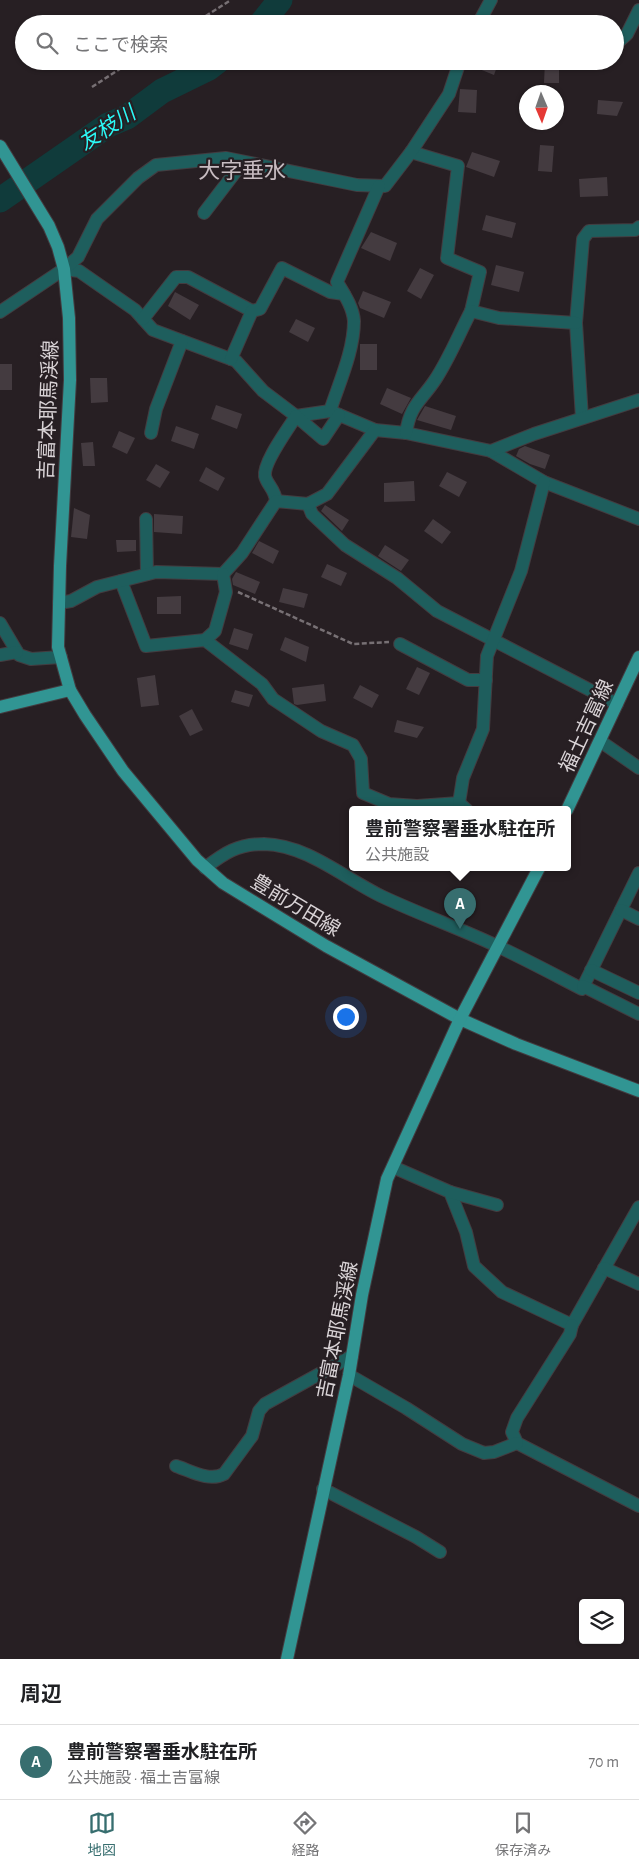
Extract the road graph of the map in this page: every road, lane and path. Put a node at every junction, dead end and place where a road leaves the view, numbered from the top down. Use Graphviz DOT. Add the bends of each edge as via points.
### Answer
graph roads {
  1 [pos="231,0"];
  2 [pos="491,0"];
  3 [pos="632,0"];
  4 [pos="639,10"];
  5 [pos="207,15"];
  6 [pos="483,15"];
  7 [pos="624,37"];
  8 [pos="118,70"];
  9 [pos="457,70"];
  10 [pos="92,87"];
  11 [pos="0,146"];
  12 [pos="411,152"];
  13 [pos="243,162"];
  14 [pos="378,186"];
  15 [pos="204,213"];
  16 [pos="639,226"];
  17 [pos="64,269"];
  18 [pos="344,294"];
  19 [pos="252,311"];
  20 [pos="471,311"];
  21 [pos="0,312"];
  22 [pos="143,319"];
  23 [pos="576,323"];
  24 [pos="182,341"];
  25 [pos="231,359"];
  26 [pos="639,400"];
  27 [pos="334,413"];
  28 [pos="296,416"];
  29 [pos="582,418"];
  30 [pos="375,430"];
  31 [pos="151,433"];
  32 [pos="406,433"];
  33 [pos="491,452"];
  34 [pos="544,482"];
  35 [pos="276,502"];
  36 [pos="308,504"];
  37 [pos="146,519"];
  38 [pos="639,519"];
  39 [pos="147,574"];
  40 [pos="224,580"];
  41 [pos="121,581"];
  42 [pos="59,603"];
  43 [pos="0,623"];
  44 [pos="205,640"];
  45 [pos="494,640"];
  46 [pos="400,644"];
  47 [pos="17,652"];
  48 [pos="0,655"];
  49 [pos="61,657"];
  50 [pos="639,657"];
  51 [pos="486,680"];
  52 [pos="70,690"];
  53 [pos="617,704"];
  54 [pos="0,707"];
  55 [pos="600,741"];
  56 [pos="639,768"];
  57 [pos="463,806"];
  58 [pos="569,806"];
  59 [pos="205,868"];
  60 [pos="537,871"];
  61 [pos="639,874"];
  62 [pos="621,910"];
  63 [pos="639,919"];
  64 [pos="497,946"];
  65 [pos="591,970"];
  66 [pos="583,986"];
  67 [pos="639,993"];
  68 [pos="639,1014"];
  69 [pos="460,1019"];
  70 [pos="639,1091"];
  71 [pos="393,1167"];
  72 [pos="450,1192"];
  73 [pos="497,1205"];
  74 [pos="639,1207"];
  75 [pos="604,1268"];
  76 [pos="639,1284"];
  77 [pos="572,1325"];
  78 [pos="352,1356"];
  79 [pos="349,1375"];
  80 [pos="518,1443"];
  81 [pos="176,1466"];
  82 [pos="323,1488"];
  83 [pos="639,1506"];
  84 [pos="440,1552"];
  85 [pos="287,1659"];
  1 -- 5 [label="path"];
  2 -- 6 [label="street"];
  3 -- 4 [label="street"];
  4 -- 7 [label="street"];
  8 -- 10 [label="path"];
  9 -- 12 [label="street" via="449,94"];
  11 -- 17 [label="main road, 吉富本耶馬渓線" via="49,226"];
  12 -- 14 [label="street" via="385,186"];
  12 -- 20 [label="street" via="458,166 447,258 480,272"];
  13 -- 14 [label="street" via="357,185"];
  13 -- 15 [label="street"];
  13 -- 17 [label="street" via="226,158 156,165 138,178 97,219 78,257"];
  14 -- 18 [label="street" via="337,282"];
  16 -- 23 [label="street" via="635,230 589,232 583,239"];
  17 -- 21 [label="street"];
  17 -- 22 [label="street" via="79,271"];
  17 -- 42 [label="main road, 吉富本耶馬渓線" via="70,380"];
  18 -- 19 [label="street" via="330,292 282,268 260,309"];
  18 -- 27 [label="street" via="354,320 350,351"];
  19 -- 22 [label="street" via="188,277 176,277"];
  19 -- 25 [label="street"];
  20 -- 23 [label="street" via="499,318"];
  20 -- 32 [label="street" via="435,380 408,418"];
  22 -- 24 [label="street" via="153,330"];
  23 -- 29 [label="street"];
  24 -- 25 [label="street"];
  24 -- 31 [label="street" via="156,409"];
  25 -- 28 [label="street" via="263,391"];
  26 -- 29 [label="street"];
  27 -- 28 [label="street"];
  27 -- 28 [label="street" via="323,439"];
  27 -- 30 [label="street"];
  28 -- 35 [label="street" via="267,464 265,476 275,492"];
  29 -- 33 [label="street"];
  30 -- 32 [label="street"];
  30 -- 36 [label="street" via="326,494"];
  32 -- 33 [label="street"];
  33 -- 34 [label="street"];
  34 -- 38 [label="street"];
  34 -- 45 [label="street" via="521,571"];
  35 -- 36 [label="street"];
  35 -- 40 [label="street"];
  36 -- 45 [label="street" via="312,514 345,545 397,578 437,611"];
  37 -- 39 [label="street"];
  39 -- 40 [label="street" via="156,572"];
  39 -- 41 [label="street"];
  40 -- 44 [label="street" via="226,592 215,630"];
  40 -- 46 [label="path" via="353,644"];
  41 -- 42 [label="street"];
  41 -- 44 [label="street" via="146,646"];
  42 -- 49 [label="main road, 吉富本耶馬渓線" via="58,647"];
  43 -- 47 [label="street"];
  44 -- 57 [label="street" via="262,684 273,699 321,731 353,745 360,758 363,792 390,804"];
  45 -- 51 [label="street" via="487,656"];
  45 -- 53 [label="street"];
  46 -- 51 [label="street" via="468,680"];
  47 -- 48 [label="street"];
  47 -- 49 [label="street" via="30,658"];
  49 -- 52 [label="main road, 吉富本耶馬渓線"];
  50 -- 53 [label="main road, 福土吉富線"];
  51 -- 57 [label="street" via="483,730 463,778"];
  52 -- 54 [label="main road"];
  52 -- 59 [label="main road, 豊前万田線" via="123,771"];
  53 -- 55 [label="main road, 福土吉富線"];
  55 -- 56 [label="street"];
  55 -- 58 [label="main road, 福土吉富線"];
  59 -- 64 [label="street" via="225,852 243,846 264,844 286,848 306,855 380,896"];
  59 -- 69 [label="main road, 豊前万田線" via="223,884 326,946"];
  60 -- 64 [label="main road"];
  61 -- 62 [label="street"];
  62 -- 63 [label="street"];
  62 -- 65 [label="street"];
  64 -- 66 [label="street"];
  64 -- 69 [label="main road"];
  65 -- 66 [label="street"];
  65 -- 67 [label="street"];
  66 -- 68 [label="street"];
  69 -- 70 [label="main road, 豊前万田線"];
  69 -- 71 [label="main road, 吉富本耶馬渓線"];
  71 -- 72 [label="street"];
  71 -- 78 [label="main road, 吉富本耶馬渓線" via="387,1179 364,1285"];
  72 -- 73 [label="street"];
  72 -- 77 [label="street" via="466,1232 474,1266 502,1292"];
  74 -- 75 [label="street"];
  75 -- 76 [label="street"];
  75 -- 77 [label="street"];
  77 -- 80 [label="street" via="570,1334 517,1418 512,1432"];
  78 -- 79 [label="main road, 吉富本耶馬渓線"];
  78 -- 81 [label="street" via="265,1404 259,1411 252,1436 224,1474 217,1478 206,1477"];
  79 -- 80 [label="street" via="462,1444 484,1453"];
  79 -- 82 [label="main road, 吉富本耶馬渓線"];
  80 -- 83 [label="street"];
  82 -- 84 [label="street"];
  82 -- 85 [label="main road, 吉富本耶馬渓線"];
}
